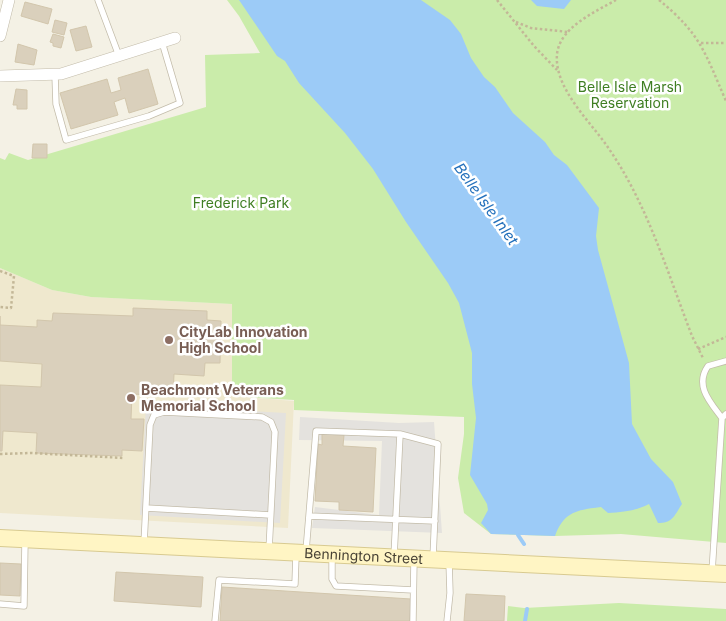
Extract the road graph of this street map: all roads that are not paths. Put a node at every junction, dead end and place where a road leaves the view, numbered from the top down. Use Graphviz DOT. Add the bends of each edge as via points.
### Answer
graph roads {
  1 [pos="9,0"];
  2 [pos="98,0"];
  3 [pos="0,36"];
  4 [pos="175,38"];
  5 [pos="162,42"];
  6 [pos="119,56"];
  7 [pos="55,75"];
  8 [pos="0,76"];
  9 [pos="726,361"];
  10 [pos="724,416"];
  11 [pos="400,434"];
  12 [pos="146,508"];
  13 [pos="270,515"];
  14 [pos="309,516"];
  15 [pos="396,519"];
  16 [pos="435,521"];
  17 [pos="0,538"];
  18 [pos="25,539"];
  19 [pos="144,545"];
  20 [pos="268,552"];
  21 [pos="301,554"];
  22 [pos="332,556"];
  23 [pos="394,559"];
  24 [pos="414,560"];
  25 [pos="441,561"];
  26 [pos="719,573"];
  27 [pos="413,590"];
  28 [pos="0,604"];
  29 [pos="215,621"];
  30 [pos="413,621"];
  31 [pos="447,621"];
  1 -- 3 [label="street"];
  2 -- 6 [label="lane"];
  4 -- 5 [label="street"];
  5 -- 6 [label="street"];
  5 -- 7 [label="lane" via="180,103 149,116 66,140 56,104"];
  6 -- 7 [label="street"];
  7 -- 8 [label="street"];
  9 -- 10 [label="lane" via="708,366 703,379 707,399"];
  10 -- 26 [label="lane"];
  11 -- 14 [label="lane" via="316,431"];
  11 -- 15 [label="lane"];
  11 -- 16 [label="lane" via="438,444"];
  12 -- 13 [label="lane"];
  12 -- 13 [label="lane" via="150,422 156,414 262,417 272,422 275,432"];
  12 -- 19 [label="lane"];
  13 -- 20 [label="lane"];
  14 -- 15 [label="lane"];
  14 -- 21 [label="lane"];
  15 -- 16 [label="lane"];
  15 -- 23 [label="lane"];
  16 -- 25 [label="lane"];
  17 -- 18 [label="main road, Bennington Street"];
  18 -- 19 [label="main road, Bennington Street"];
  18 -- 28 [label="lane" via="24,606"];
  19 -- 20 [label="main road, Bennington Street"];
  20 -- 21 [label="main road, Bennington Street"];
  21 -- 22 [label="main road, Bennington Street"];
  21 -- 29 [label="lane" via="295,584 219,580"];
  22 -- 23 [label="main road, Bennington Street"];
  22 -- 27 [label="lane" via="332,579 336,586"];
  23 -- 24 [label="main road, Bennington Street"];
  24 -- 25 [label="main road, Bennington Street"];
  24 -- 27 [label="lane"];
  25 -- 26 [label="main road, Bennington Street"];
  25 -- 31 [label="lane" via="450,593"];
  27 -- 30 [label="lane"];
}
